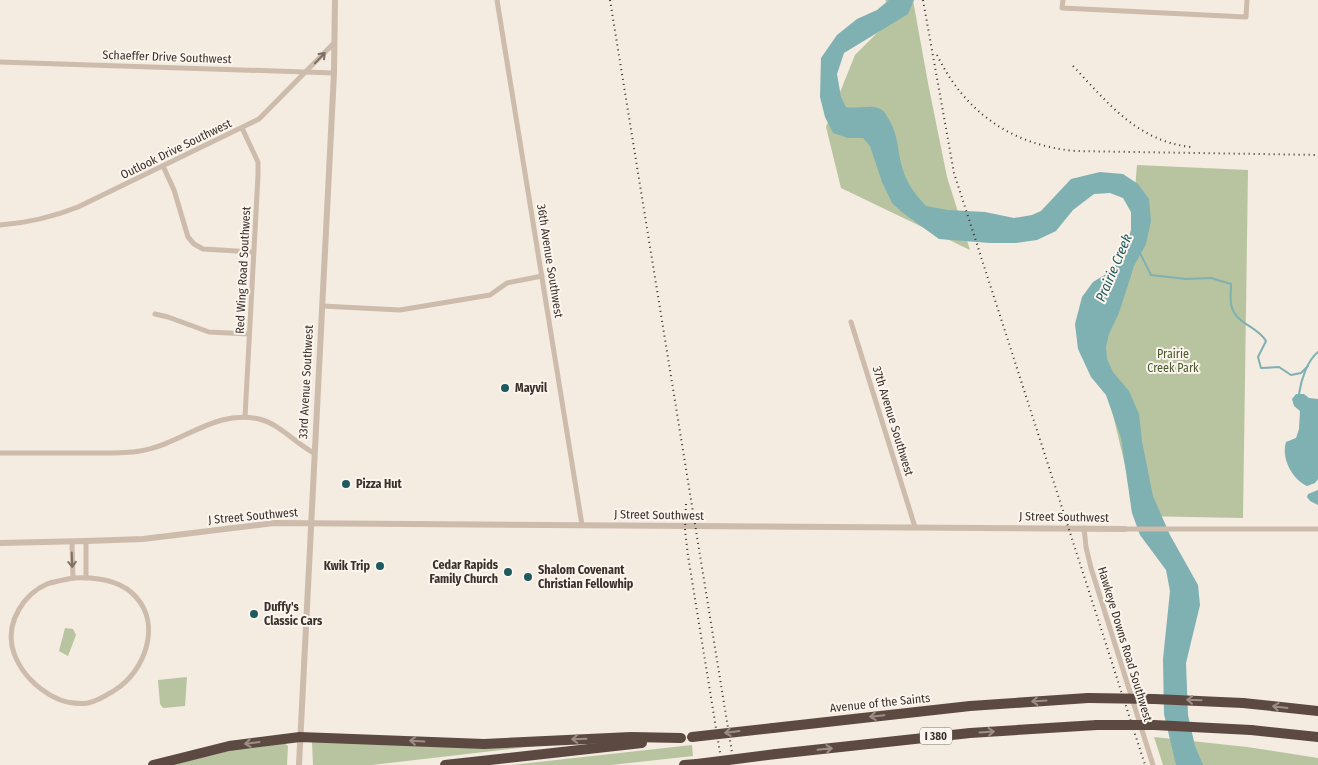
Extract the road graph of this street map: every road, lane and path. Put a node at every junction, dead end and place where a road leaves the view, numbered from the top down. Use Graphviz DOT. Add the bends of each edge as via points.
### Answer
graph roads {
  1 [pos="335,0"];
  2 [pos="497,0"];
  3 [pos="1063,0"];
  4 [pos="1247,0"];
  5 [pos="334,43"];
  6 [pos="0,62"];
  7 [pos="307,72"];
  8 [pos="334,73"];
  9 [pos="242,128"];
  10 [pos="163,166"];
  11 [pos="0,225"];
  12 [pos="253,252"];
  13 [pos="542,276"];
  14 [pos="322,306"];
  15 [pos="155,314"];
  16 [pos="851,322"];
  17 [pos="249,334"];
  18 [pos="245,417"];
  19 [pos="0,453"];
  20 [pos="314,453"];
  21 [pos="311,523"];
  22 [pos="582,525"];
  23 [pos="915,527"];
  24 [pos="1084,528"];
  25 [pos="1125,529"];
  26 [pos="1318,529"];
  27 [pos="0,542"];
  28 [pos="72,542"];
  29 [pos="86,542"];
  30 [pos="73,578"];
  31 [pos="86,578"];
  32 [pos="1318,712"];
  33 [pos="300,737"];
  34 [pos="1318,737"];
  35 [pos="681,738"];
  36 [pos="153,765"];
  37 [pos="299,765"];
  38 [pos="445,765"];
  39 [pos="684,765"];
  40 [pos="1153,765"];
  1 -- 5 [label="street, 33rd Avenue Southwest"];
  2 -- 13 [label="street, 36th Avenue Southwest"];
  3 -- 4 [label="street" via="1062,8 1246,16"];
  7 -- 5 [label="street, Outlook Drive Southwest, one-way"];
  5 -- 8 [label="street, 33rd Avenue Southwest"];
  6 -- 7 [label="street, Schaeffer Drive Southwest"];
  7 -- 8 [label="street, Schaeffer Drive Southwest"];
  7 -- 9 [label="street, Outlook Drive Southwest" via="259,119"];
  8 -- 14 [label="street, 33rd Avenue Southwest"];
  9 -- 10 [label="street, Outlook Drive Southwest"];
  9 -- 12 [label="street, Red Wing Road Southwest" via="258,162"];
  10 -- 11 [label="street, Outlook Drive Southwest" via="56,215"];
  10 -- 12 [label="street" via="188,237 194,244 203,249"];
  12 -- 17 [label="street, Red Wing Road Southwest"];
  13 -- 14 [label="street" via="507,283 490,295 400,310"];
  13 -- 22 [label="street, 36th Avenue Southwest"];
  14 -- 20 [label="street, 33rd Avenue Southwest"];
  15 -- 17 [label="street" via="209,332"];
  16 -- 23 [label="street, 37th Avenue Southwest"];
  17 -- 18 [label="street, Red Wing Road Southwest"];
  18 -- 19 [label="street" via="208,424 141,451"];
  18 -- 20 [label="street" via="261,419 276,426"];
  20 -- 21 [label="street, 33rd Avenue Southwest"];
  21 -- 22 [label="street, J Street Southwest"];
  21 -- 29 [label="street, J Street Southwest" via="274,523 143,539"];
  21 -- 33 [label="street, 33rd Avenue Southwest"];
  22 -- 23 [label="street, J Street Southwest"];
  23 -- 24 [label="street, J Street Southwest"];
  24 -- 25 [label="street, J Street Southwest"];
  24 -- 40 [label="street, Hawkeye Downs Road Southwest" via="1091,568"];
  25 -- 26 [label="street, J Street Southwest"];
  27 -- 28 [label="street, J Street Southwest"];
  28 -- 29 [label="street, J Street Southwest"];
  28 -- 30 [label="street, one-way"];
  29 -- 31 [label="street"];
  30 -- 31 [label="street"];
  30 -- 31 [label="street" via="46,584 23,602 14,619 11,636 17,660 26,673 44,690 71,703 88,703 103,698 124,685 136,671 147,646 146,617 136,597 115,583"];
  32 -- 35 [label="highway, Avenue of the Saints / I 380, one-way, bridge" via="1243,703 1088,698 970,706"];
  35 -- 33 [label="highway, one-way" via="631,737 484,744"];
  33 -- 36 [label="highway, one-way" via="229,746"];
  33 -- 37 [label="street, 33rd Avenue Southwest"];
  39 -- 34 [label="highway, I 380, one-way, bridge" via="970,733 1097,725 1251,730"];
  35 -- 38 [label="highway, Avenue of the Saints / I 380"];
}
